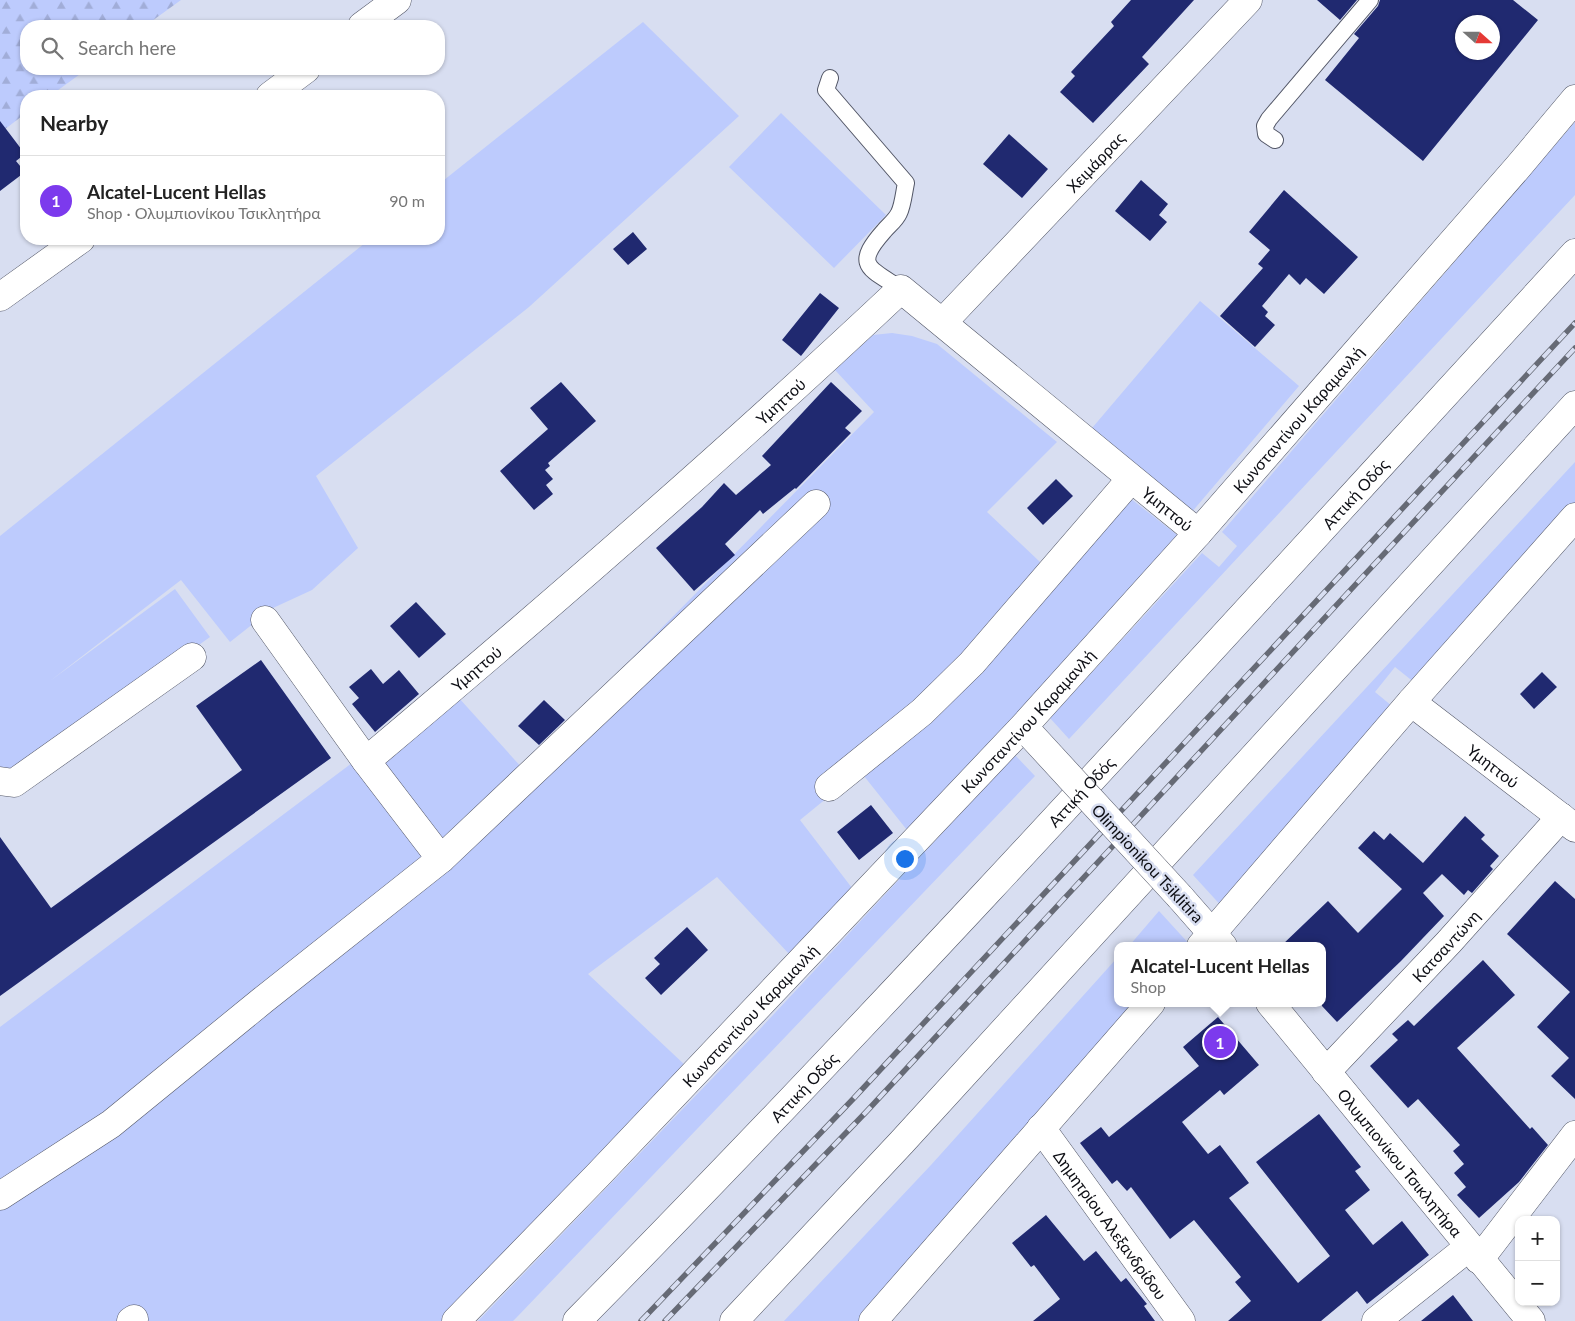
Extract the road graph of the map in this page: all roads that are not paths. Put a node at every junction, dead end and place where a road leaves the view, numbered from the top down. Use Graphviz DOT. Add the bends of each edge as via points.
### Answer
graph roads {
  1 [pos="397,0"];
  2 [pos="1248,0"];
  3 [pos="1370,0"];
  4 [pos="370,20"];
  5 [pos="298,75"];
  6 [pos="830,78"];
  7 [pos="278,90"];
  8 [pos="1575,99"];
  9 [pos="1275,140"];
  10 [pos="73,245"];
  11 [pos="1575,253"];
  12 [pos="901,289"];
  13 [pos="0,297"];
  14 [pos="943,322"];
  15 [pos="1575,405"];
  16 [pos="1131,479"];
  17 [pos="816,504"];
  18 [pos="1575,517"];
  19 [pos="1198,533"];
  20 [pos="265,620"];
  21 [pos="192,657"];
  22 [pos="1411,702"];
  23 [pos="1028,731"];
  24 [pos="366,761"];
  25 [pos="0,781"];
  26 [pos="829,787"];
  27 [pos="1568,823"];
  28 [pos="441,859"];
  29 [pos="1211,938"];
  30 [pos="1147,1007"];
  31 [pos="1273,1007"];
  32 [pos="1326,1072"];
  33 [pos="1041,1128"];
  34 [pos="1575,1135"];
  35 [pos="0,1196"];
  36 [pos="1474,1254"];
  37 [pos="456,1321"];
  38 [pos="577,1321"];
  39 [pos="734,1321"];
  40 [pos="874,1321"];
  41 [pos="1181,1321"];
  42 [pos="1376,1321"];
  43 [pos="1531,1321"];
  1 -- 4 [label="main road"];
  2 -- 14 [label="main road, Χειμάρρας"];
  3 -- 9 [label="lane" via="1269,119 1266,134"];
  5 -- 7 [label="main road"];
  6 -- 12 [label="lane" via="826,90 906,183 899,214 877,239 866,258 871,269"];
  8 -- 19 [label="main road, Κωνσταντίνου Καραμανλή"];
  10 -- 13 [label="main road"];
  11 -- 38 [label="main road, Αττική Οδός" via="952,930 710,1186"];
  12 -- 14 [label="main road, Υμηττού"];
  12 -- 24 [label="main road, Υμηττού" via="778,405"];
  14 -- 16 [label="main road, Υμηττού"];
  15 -- 39 [label="main road" via="902,1142"];
  16 -- 19 [label="main road, Υμηττού"];
  16 -- 26 [label="main road" via="948,688"];
  17 -- 28 [label="main road"];
  18 -- 22 [label="main road"];
  19 -- 23 [label="main road, Κωνσταντίνου Καραμανλή"];
  20 -- 24 [label="main road"];
  21 -- 25 [label="main road" via="14,783"];
  22 -- 27 [label="main road, Υμηττού"];
  22 -- 29 [label="main road"];
  23 -- 29 [label="main road, Olimpionikou Tsiklitira, bridge"];
  23 -- 37 [label="main road, Κωνσταντίνου Καραμανλή"];
  24 -- 28 [label="main road"];
  27 -- 32 [label="main road, Κατσαντώνη"];
  28 -- 35 [label="main road" via="111,1124"];
  30 -- 33 [label="main road"];
  31 -- 32 [label="main road, Ολυμπιονίκου Τσικλητήρα"];
  32 -- 36 [label="main road, Ολυμπιονίκου Τσικλητήρα"];
  33 -- 40 [label="main road"];
  33 -- 41 [label="main road, Δημητρίου Αλεξανδρίδου"];
  34 -- 36 [label="main road"];
  36 -- 42 [label="main road"];
  36 -- 43 [label="main road, Ολυμπιονίκου Τσικλητήρα"];
}
